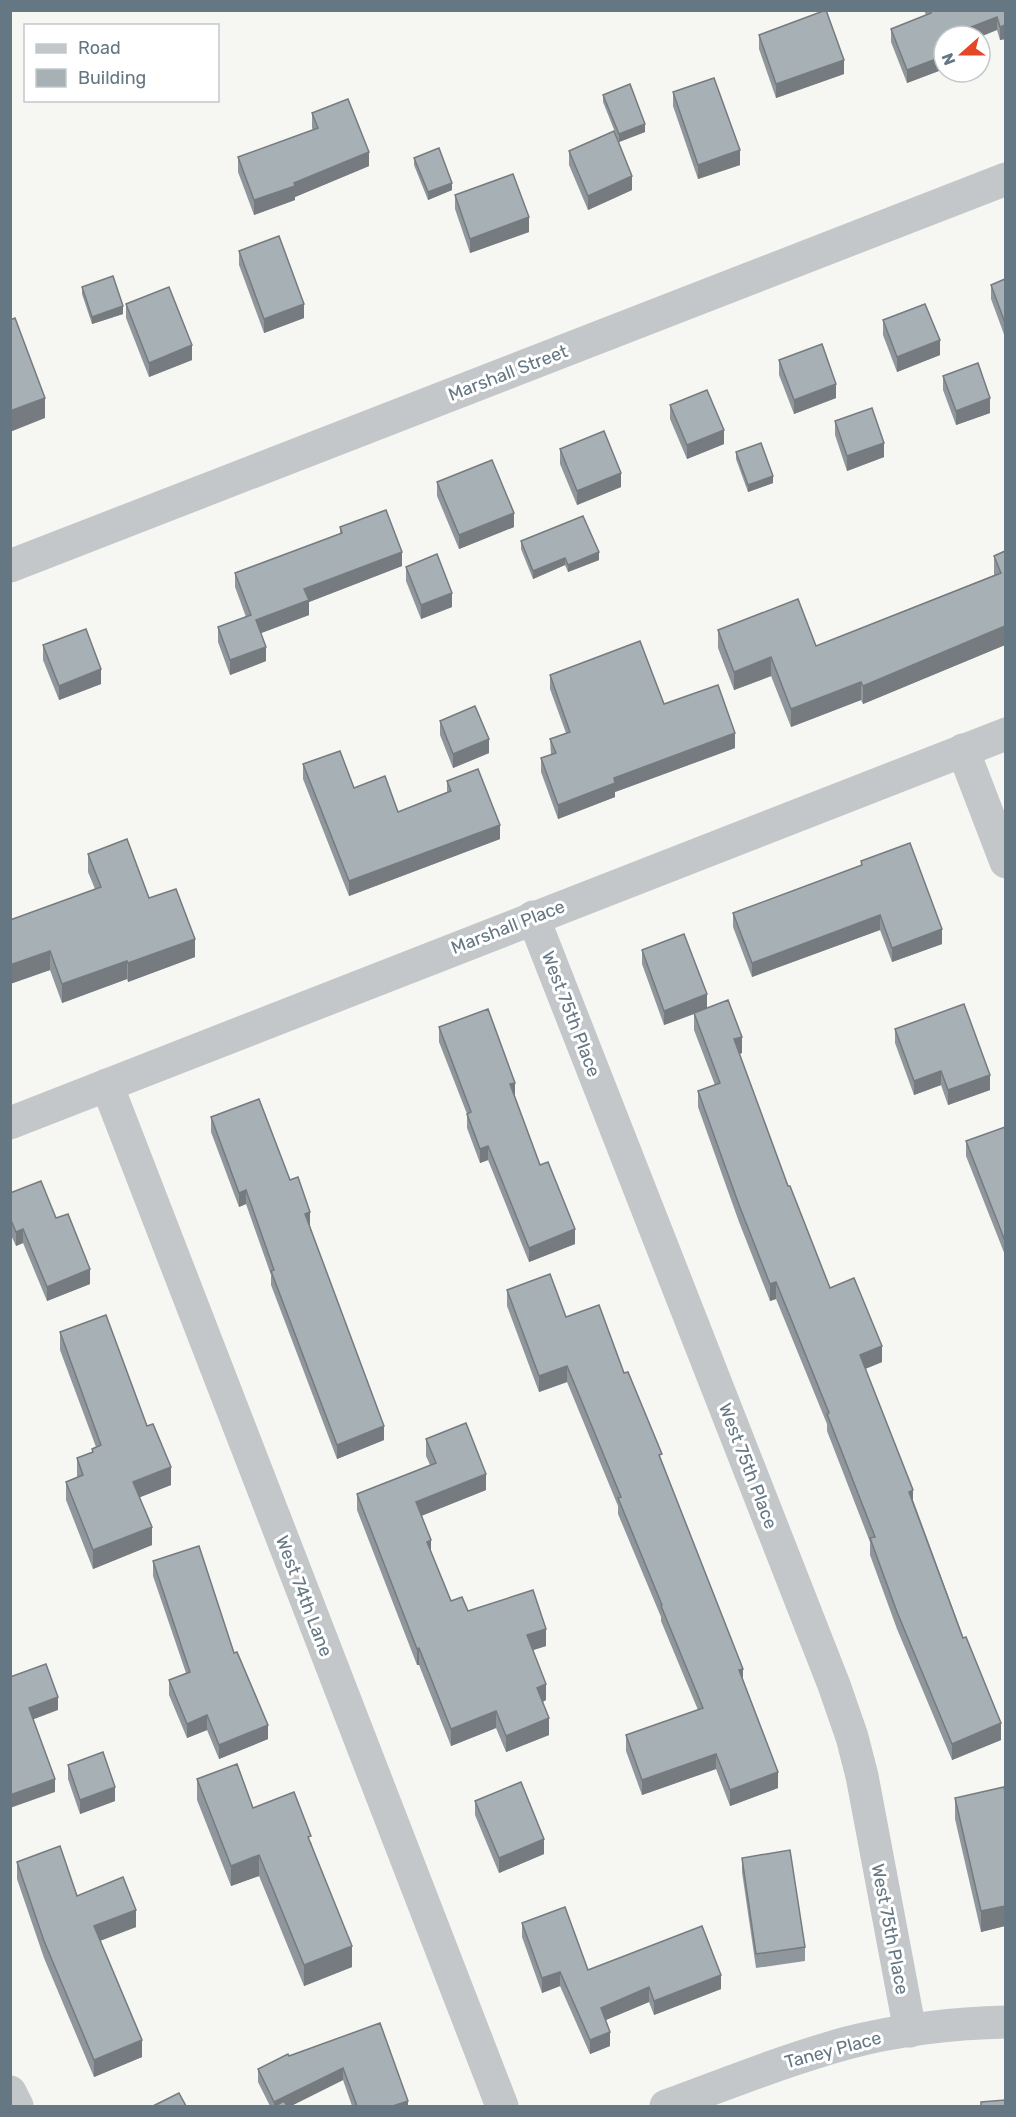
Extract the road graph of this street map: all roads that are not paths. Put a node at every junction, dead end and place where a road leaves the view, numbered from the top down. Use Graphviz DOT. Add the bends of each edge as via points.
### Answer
graph roads {
  1 [pos="1005,179"];
  2 [pos="10,566"];
  3 [pos="1005,734"];
  4 [pos="963,750"];
  5 [pos="1005,862"];
  6 [pos="533,917"];
  7 [pos="107,1085"];
  8 [pos="10,1123"];
  9 [pos="1005,2022"];
  10 [pos="910,2031"];
  11 [pos="10,2092"];
  12 [pos="17,2106"];
  13 [pos="502,2106"];
  14 [pos="666,2106"];
  1 -- 2 [label="street, Marshall Street"];
  3 -- 4 [label="street, Marshall Place"];
  4 -- 5 [label="street"];
  4 -- 6 [label="street, Marshall Place"];
  6 -- 7 [label="street, Marshall Place"];
  6 -- 10 [label="street, West 75th Place" via="852,1737"];
  7 -- 8 [label="street, Marshall Place"];
  7 -- 13 [label="street, West 74th Lane"];
  9 -- 10 [label="street, Taney Place"];
  10 -- 14 [label="street, Taney Place" via="838,2046"];
  11 -- 12 [label="street"];
}
